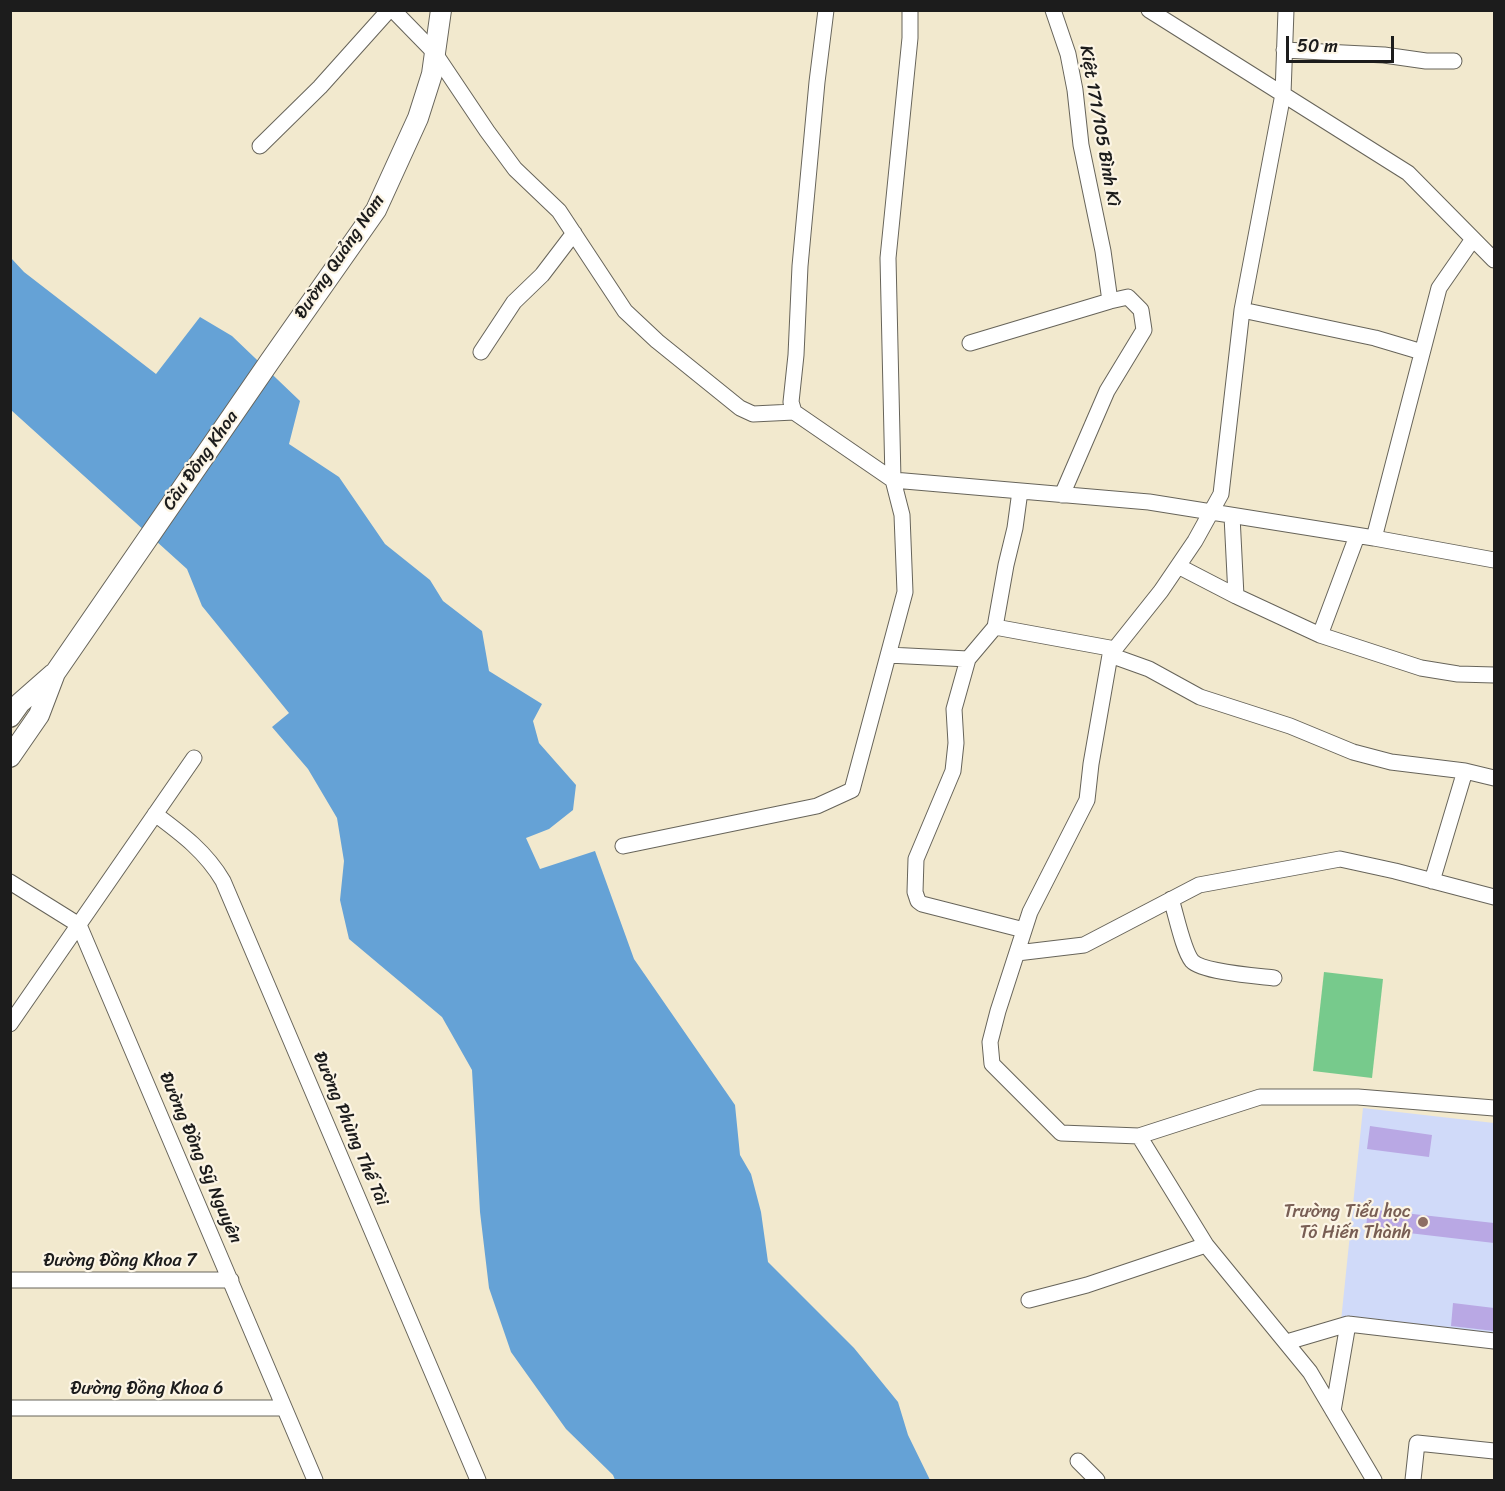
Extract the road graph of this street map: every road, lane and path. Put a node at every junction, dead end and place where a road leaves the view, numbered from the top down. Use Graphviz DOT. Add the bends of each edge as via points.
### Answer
graph roads {
  1 [pos="391,10"];
  2 [pos="441,10"];
  3 [pos="826,10"];
  4 [pos="910,10"];
  5 [pos="1053,10"];
  6 [pos="1149,10"];
  7 [pos="1286,10"];
  8 [pos="1284,50"];
  9 [pos="434,52"];
  10 [pos="1454,61"];
  11 [pos="1283,94"];
  12 [pos="260,146"];
  13 [pos="574,233"];
  14 [pos="1473,239"];
  15 [pos="1494,260"];
  16 [pos="1110,300"];
  17 [pos="1242,310"];
  18 [pos="970,343"];
  19 [pos="481,352"];
  20 [pos="1422,352"];
  21 [pos="270,361"];
  22 [pos="794,412"];
  23 [pos="893,480"];
  24 [pos="1020,491"];
  25 [pos="1062,495"];
  26 [pos="1211,512"];
  27 [pos="1232,516"];
  28 [pos="1357,536"];
  29 [pos="1374,538"];
  30 [pos="1494,560"];
  31 [pos="1178,566"];
  32 [pos="1236,596"];
  33 [pos="995,627"];
  34 [pos="1320,635"];
  35 [pos="1113,652"];
  36 [pos="888,656"];
  37 [pos="968,659"];
  38 [pos="55,673"];
  39 [pos="1494,675"];
  40 [pos="10,717"];
  41 [pos="10,757"];
  42 [pos="194,758"];
  43 [pos="1465,771"];
  44 [pos="1494,778"];
  45 [pos="155,814"];
  46 [pos="623,846"];
  47 [pos="1432,881"];
  48 [pos="10,882"];
  49 [pos="1494,897"];
  50 [pos="1171,899"];
  51 [pos="79,925"];
  52 [pos="1024,930"];
  53 [pos="1017,953"];
  54 [pos="1274,978"];
  55 [pos="10,1024"];
  56 [pos="1494,1108"];
  57 [pos="1139,1136"];
  58 [pos="1206,1245"];
  59 [pos="231,1280"];
  60 [pos="10,1281"];
  61 [pos="1029,1300"];
  62 [pos="1348,1324"];
  63 [pos="1494,1341"];
  64 [pos="1287,1342"];
  65 [pos="10,1408"];
  66 [pos="283,1408"];
  67 [pos="1333,1411"];
  68 [pos="1494,1451"];
  69 [pos="1078,1461"];
  70 [pos="315,1480"];
  71 [pos="478,1480"];
  72 [pos="1096,1480"];
  73 [pos="1374,1480"];
  74 [pos="1413,1480"];
  1 -- 9 [label="street"];
  1 -- 12 [label="street"];
  2 -- 9 [label="main road, Đường Quảng Nam"];
  3 -- 22 [label="street" via="800,266 791,402"];
  4 -- 23 [label="street" via="888,258"];
  5 -- 16 [label="street, Kiệt 171/105 Bình Kì" via="1068,54"];
  6 -- 11 [label="street"];
  7 -- 8 [label="street"];
  8 -- 10 [label="street"];
  8 -- 11 [label="street"];
  9 -- 13 [label="street" via="515,169 559,211"];
  9 -- 21 [label="main road, Đường Quảng Nam" via="432,74 418,118 376,210"];
  11 -- 14 [label="street" via="1408,172"];
  11 -- 17 [label="street"];
  13 -- 19 [label="street" via="542,275 514,302"];
  13 -- 22 [label="street" via="625,311 657,341 740,408 753,414"];
  14 -- 15 [label="street"];
  14 -- 20 [label="street" via="1439,288"];
  16 -- 18 [label="street"];
  16 -- 25 [label="street" via="1128,297 1142,310 1144,330 1107,391"];
  17 -- 20 [label="street"];
  17 -- 26 [label="street" via="1221,494"];
  20 -- 29 [label="street"];
  21 -- 38 [label="main road, Cầu Đồng Khoa"];
  22 -- 23 [label="street"];
  23 -- 24 [label="street"];
  23 -- 36 [label="street" via="902,515 905,592"];
  24 -- 25 [label="street"];
  24 -- 33 [label="street"];
  25 -- 26 [label="street"];
  26 -- 27 [label="street"];
  26 -- 31 [label="street"];
  27 -- 28 [label="street"];
  27 -- 32 [label="street"];
  28 -- 29 [label="street"];
  28 -- 34 [label="street"];
  29 -- 30 [label="street"];
  31 -- 32 [label="street"];
  31 -- 35 [label="street"];
  32 -- 34 [label="street"];
  33 -- 35 [label="street"];
  33 -- 37 [label="street"];
  34 -- 39 [label="street" via="1421,668"];
  35 -- 43 [label="street" via="1200,698 1290,726 1353,752 1391,762"];
  35 -- 52 [label="street" via="1087,800"];
  36 -- 37 [label="street"];
  36 -- 46 [label="street" via="852,790 818,806"];
  37 -- 52 [label="street" via="954,710 953,771 918,849 915,897 922,904"];
  38 -- 40 [label="main road" via="20,703"];
  38 -- 41 [label="main road" via="39,715"];
  42 -- 45 [label="street"];
  43 -- 44 [label="street"];
  43 -- 47 [label="street"];
  45 -- 51 [label="street"];
  45 -- 71 [label="street, Đường Phùng Thế Tài" via="196,845 223,881"];
  47 -- 49 [label="street"];
  47 -- 50 [label="street" via="1340,859 1199,885"];
  48 -- 51 [label="street"];
  50 -- 53 [label="street" via="1084,945"];
  50 -- 54 [label="street" via="1188,953 1196,964"];
  51 -- 55 [label="street"];
  51 -- 59 [label="street, Đường Đồng Sỹ Nguyên"];
  52 -- 53 [label="street"];
  53 -- 57 [label="street" via="990,1042 992,1064 1061,1133"];
  56 -- 57 [label="street" via="1358,1098 1260,1097"];
  57 -- 58 [label="street"];
  58 -- 61 [label="street" via="1087,1286"];
  58 -- 64 [label="street"];
  59 -- 60 [label="street, Đường Đồng Khoa 7"];
  59 -- 66 [label="street, Đường Đồng Sỹ Nguyên"];
  62 -- 63 [label="street"];
  62 -- 64 [label="street"];
  62 -- 67 [label="street"];
  64 -- 67 [label="street"];
  65 -- 66 [label="street, Đường Đồng Khoa 6"];
  66 -- 70 [label="street, Đường Đồng Sỹ Nguyên"];
  67 -- 73 [label="street"];
  68 -- 74 [label="street" via="1417,1443"];
  69 -- 72 [label="street"];
}
